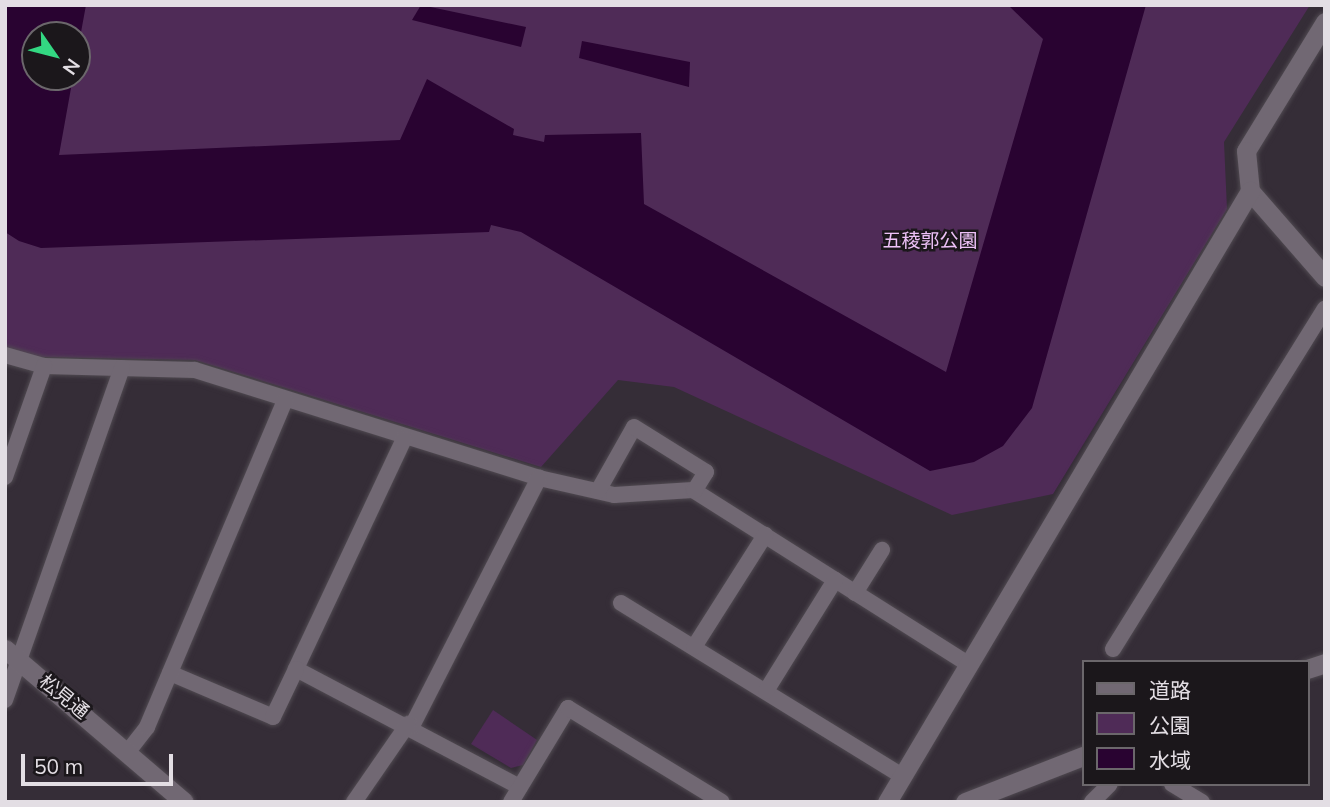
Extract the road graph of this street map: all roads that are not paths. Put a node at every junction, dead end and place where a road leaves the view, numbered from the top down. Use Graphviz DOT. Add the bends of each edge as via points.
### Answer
graph roads {
  1 [pos="1325,22"];
  2 [pos="1250,191"];
  3 [pos="1325,278"];
  4 [pos="1325,309"];
  5 [pos="5,355"];
  6 [pos="44,366"];
  7 [pos="122,368"];
  8 [pos="285,400"];
  9 [pos="404,439"];
  10 [pos="5,477"];
  11 [pos="539,478"];
  12 [pos="598,491"];
  13 [pos="694,491"];
  14 [pos="765,535"];
  15 [pos="882,550"];
  16 [pos="835,580"];
  17 [pos="855,593"];
  18 [pos="621,603"];
  19 [pos="694,647"];
  20 [pos="1113,649"];
  21 [pos="12,655"];
  22 [pos="968,664"];
  23 [pos="296,669"];
  24 [pos="170,673"];
  25 [pos="766,691"];
  26 [pos="5,700"];
  27 [pos="410,725"];
  28 [pos="130,749"];
  29 [pos="1082,756"];
  30 [pos="901,775"];
  31 [pos="1108,786"];
  32 [pos="1175,786"];
  33 [pos="520,787"];
  34 [pos="184,802"];
  35 [pos="354,802"];
  36 [pos="511,802"];
  37 [pos="722,802"];
  38 [pos="887,802"];
  39 [pos="965,802"];
  40 [pos="1092,802"];
  41 [pos="1202,802"];
  1 -- 2 [label="street" via="1246,150"];
  2 -- 3 [label="street"];
  2 -- 22 [label="street"];
  4 -- 20 [label="street"];
  5 -- 6 [label="street"];
  6 -- 7 [label="street"];
  6 -- 10 [label="street"];
  7 -- 8 [label="street" via="195,370"];
  7 -- 21 [label="street"];
  8 -- 9 [label="street"];
  8 -- 24 [label="street"];
  9 -- 11 [label="street"];
  9 -- 23 [label="street"];
  11 -- 12 [label="street"];
  11 -- 27 [label="street"];
  12 -- 13 [label="street" via="636,496"];
  12 -- 13 [label="street" via="634,427 706,472"];
  13 -- 14 [label="street"];
  14 -- 16 [label="street"];
  14 -- 19 [label="street"];
  15 -- 17 [label="street"];
  16 -- 17 [label="street"];
  16 -- 25 [label="street"];
  17 -- 22 [label="street"];
  18 -- 19 [label="street"];
  19 -- 25 [label="street"];
  21 -- 26 [label="street"];
  21 -- 28 [label="street, 松見通"];
  22 -- 30 [label="street"];
  23 -- 24 [label="street" via="273,717"];
  23 -- 27 [label="street"];
  24 -- 28 [label="street" via="147,727"];
  25 -- 30 [label="street"];
  27 -- 33 [label="street"];
  27 -- 35 [label="street"];
  28 -- 34 [label="street, 松見通"];
  29 -- 39 [label="street"];
  30 -- 38 [label="street"];
  31 -- 40 [label="street"];
  32 -- 41 [label="street"];
  33 -- 36 [label="street"];
  33 -- 37 [label="street" via="568,708"];
}
